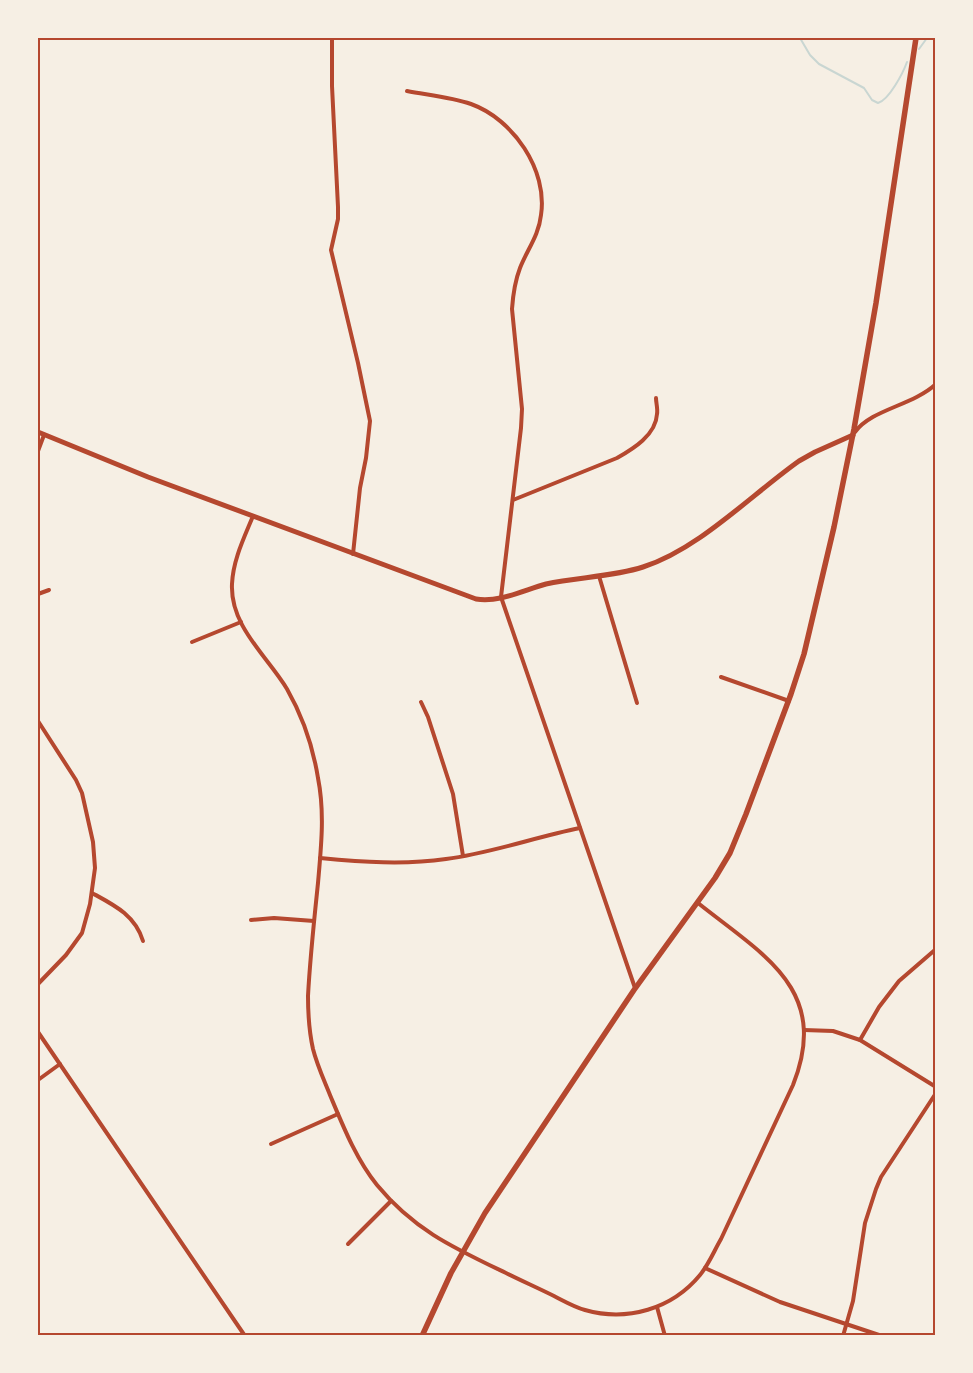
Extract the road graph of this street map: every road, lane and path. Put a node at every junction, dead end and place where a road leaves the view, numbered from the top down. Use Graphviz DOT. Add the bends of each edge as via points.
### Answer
graph roads {
  1 [pos="332,38"];
  2 [pos="916,38"];
  3 [pos="407,92"];
  4 [pos="936,384"];
  5 [pos="656,398"];
  6 [pos="38,432"];
  7 [pos="44,435"];
  8 [pos="853,435"];
  9 [pos="38,451"];
  10 [pos="513,500"];
  11 [pos="253,516"];
  12 [pos="353,554"];
  13 [pos="599,576"];
  14 [pos="49,590"];
  15 [pos="38,594"];
  16 [pos="501,597"];
  17 [pos="241,622"];
  18 [pos="192,642"];
  19 [pos="721,677"];
  20 [pos="788,701"];
  21 [pos="421,702"];
  22 [pos="637,703"];
  23 [pos="38,722"];
  24 [pos="580,828"];
  25 [pos="463,856"];
  26 [pos="320,858"];
  27 [pos="92,893"];
  28 [pos="698,903"];
  29 [pos="251,920"];
  30 [pos="314,921"];
  31 [pos="144,941"];
  32 [pos="936,949"];
  33 [pos="38,984"];
  34 [pos="635,988"];
  35 [pos="804,1030"];
  36 [pos="38,1032"];
  37 [pos="860,1040"];
  38 [pos="60,1064"];
  39 [pos="38,1080"];
  40 [pos="936,1087"];
  41 [pos="936,1093"];
  42 [pos="338,1114"];
  43 [pos="271,1144"];
  44 [pos="391,1201"];
  45 [pos="348,1244"];
  46 [pos="462,1251"];
  47 [pos="705,1268"];
  48 [pos="657,1307"];
  49 [pos="846,1324"];
  50 [pos="245,1336"];
  51 [pos="422,1336"];
  52 [pos="664,1336"];
  53 [pos="843,1336"];
  54 [pos="882,1336"];
  1 -- 12 [label="street" via="338,219 330,250 370,421"];
  2 -- 8 [label="main road"];
  3 -- 10 [label="street" via="453,99 492,116 528,153 540,180 541,216 520,267 512,302 522,409"];
  4 -- 8 [label="street" via="915,400 861,424"];
  5 -- 10 [label="street" via="658,415 654,426 632,450"];
  6 -- 7 [label="street"];
  7 -- 9 [label="street"];
  7 -- 11 [label="street"];
  8 -- 13 [label="street" via="799,461 702,536 676,552 642,568"];
  8 -- 20 [label="main road" via="804,654"];
  10 -- 16 [label="street"];
  11 -- 12 [label="street"];
  11 -- 17 [label="street" via="232,576 232,599"];
  12 -- 16 [label="street" via="476,599"];
  13 -- 16 [label="street" via="548,584"];
  13 -- 22 [label="street"];
  14 -- 15 [label="street"];
  16 -- 24 [label="street"];
  17 -- 18 [label="street"];
  17 -- 26 [label="street" via="286,688 309,738 321,795"];
  19 -- 20 [label="street"];
  20 -- 28 [label="main road" via="730,852"];
  21 -- 25 [label="street" via="453,794"];
  23 -- 27 [label="street" via="82,793 95,855"];
  24 -- 25 [label="street"];
  24 -- 34 [label="street"];
  25 -- 26 [label="street" via="404,863"];
  26 -- 30 [label="street"];
  27 -- 31 [label="street" via="134,921"];
  27 -- 33 [label="street" via="82,933"];
  28 -- 34 [label="main road"];
  28 -- 35 [label="street" via="782,973 797,998"];
  29 -- 30 [label="street"];
  30 -- 42 [label="street" via="308,1019 313,1050"];
  32 -- 37 [label="street" via="899,981"];
  34 -- 46 [label="main road"];
  35 -- 37 [label="street" via="833,1031"];
  35 -- 47 [label="street" via="803,1054 792,1085"];
  36 -- 38 [label="street"];
  37 -- 40 [label="street"];
  38 -- 39 [label="street"];
  38 -- 50 [label="street"];
  41 -- 49 [label="street" via="876,1189 861,1242 856,1288"];
  42 -- 43 [label="street"];
  42 -- 44 [label="street" via="366,1169"];
  44 -- 45 [label="street"];
  44 -- 46 [label="street" via="431,1235"];
  46 -- 48 [label="street" via="584,1310 621,1315"];
  46 -- 51 [label="main road"];
  47 -- 48 [label="street" via="680,1294"];
  47 -- 49 [label="street" via="780,1302"];
  48 -- 52 [label="street"];
  49 -- 53 [label="street"];
  49 -- 54 [label="street"];
}
